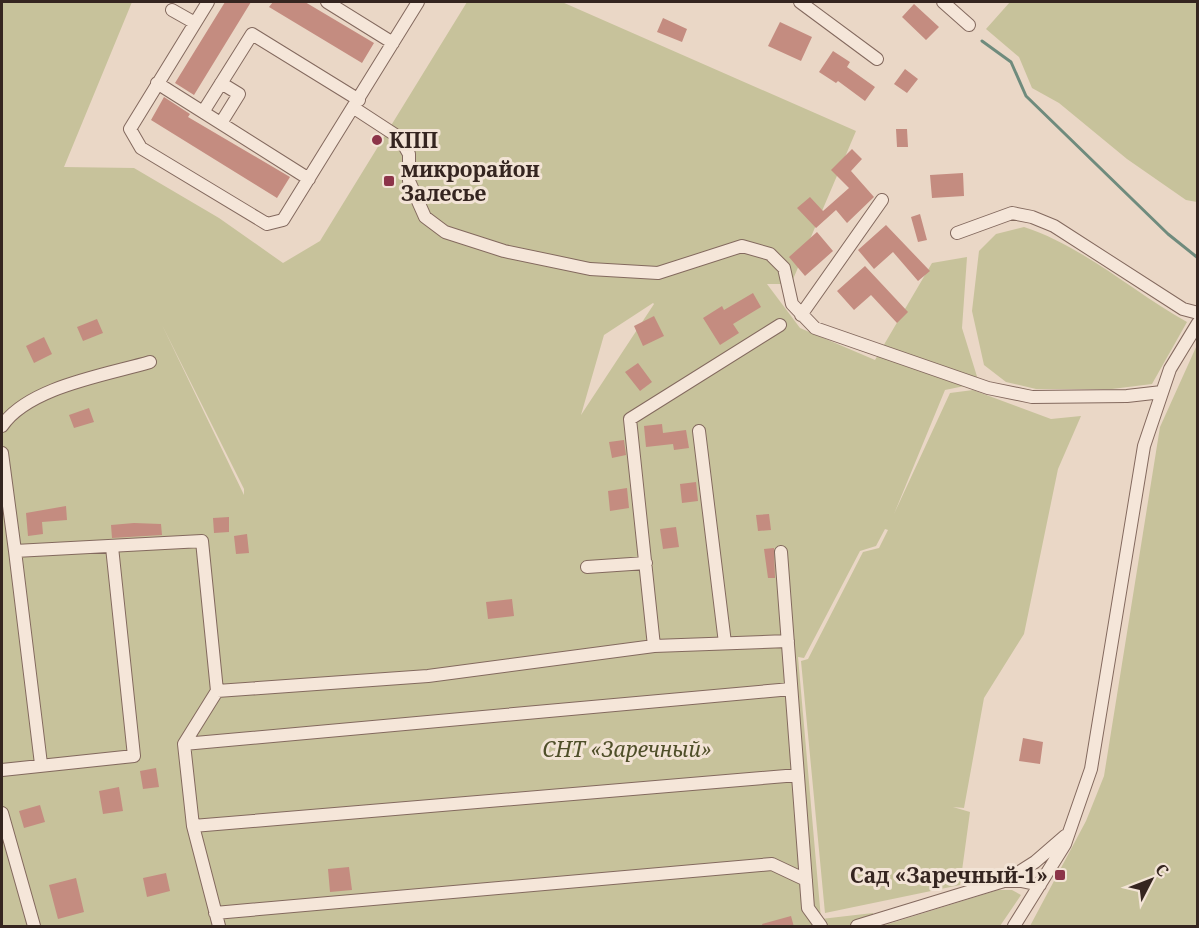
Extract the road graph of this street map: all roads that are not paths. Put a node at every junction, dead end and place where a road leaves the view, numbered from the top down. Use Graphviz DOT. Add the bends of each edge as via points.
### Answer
graph roads {
  1 [pos="208,2"];
  2 [pos="327,2"];
  3 [pos="418,2"];
  4 [pos="800,2"];
  5 [pos="943,2"];
  6 [pos="172,10"];
  7 [pos="195,23"];
  8 [pos="969,25"];
  9 [pos="393,43"];
  10 [pos="877,59"];
  11 [pos="158,83"];
  12 [pos="221,83"];
  13 [pos="356,104"];
  14 [pos="203,111"];
  15 [pos="221,123"];
  16 [pos="309,179"];
  17 [pos="882,200"];
  18 [pos="957,233"];
  19 [pos="1197,313"];
  20 [pos="801,315"];
  21 [pos="1197,323"];
  22 [pos="780,326"];
  23 [pos="150,362"];
  24 [pos="1162,392"];
  25 [pos="2,426"];
  26 [pos="699,431"];
  27 [pos="2,453"];
  28 [pos="112,547"];
  29 [pos="15,551"];
  30 [pos="781,552"];
  31 [pos="646,563"];
  32 [pos="587,567"];
  33 [pos="788,640"];
  34 [pos="725,643"];
  35 [pos="654,646"];
  36 [pos="791,689"];
  37 [pos="217,691"];
  38 [pos="184,744"];
  39 [pos="41,764"];
  40 [pos="2,770"];
  41 [pos="798,775"];
  42 [pos="2,813"];
  43 [pos="193,826"];
  44 [pos="1071,831"];
  45 [pos="806,880"];
  46 [pos="1004,881"];
  47 [pos="1040,885"];
  48 [pos="215,913"];
  49 [pos="861,926"];
  50 [pos="34,927"];
  51 [pos="219,927"];
  52 [pos="821,927"];
  53 [pos="1014,927"];
  1 -- 7 [label="street"];
  2 -- 9 [label="street"];
  3 -- 9 [label="street"];
  4 -- 10 [label="street"];
  5 -- 8 [label="street"];
  6 -- 7 [label="street"];
  7 -- 11 [label="street"];
  9 -- 13 [label="street"];
  11 -- 14 [label="street"];
  11 -- 16 [label="street" via="130,129 141,148 267,224 283,220"];
  12 -- 13 [label="street" via="252,33"];
  12 -- 14 [label="street"];
  12 -- 15 [label="street" via="239,94"];
  13 -- 16 [label="street"];
  13 -- 20 [label="street" via="400,138 409,154 409,181 425,217 445,232 504,251 590,269 658,273 742,246 770,254 784,268 792,304"];
  14 -- 15 [label="street"];
  15 -- 16 [label="street"];
  17 -- 20 [label="street"];
  18 -- 19 [label="street" via="1012,213 1032,217 1054,226 1183,309"];
  20 -- 24 [label="street" via="815,328 999,390 1032,397 1071,398"];
  21 -- 24 [label="street" via="1170,369"];
  22 -- 31 [label="street" via="630,419"];
  23 -- 25 [label="street" via="43,394 9,415"];
  24 -- 44 [label="street" via="1144,446 1091,769"];
  26 -- 34 [label="street"];
  27 -- 29 [label="street"];
  28 -- 29 [label="street"];
  28 -- 37 [label="street" via="202,541"];
  28 -- 39 [label="street" via="134,756"];
  29 -- 39 [label="street"];
  30 -- 33 [label="street"];
  31 -- 32 [label="street"];
  31 -- 35 [label="street"];
  33 -- 34 [label="street"];
  33 -- 36 [label="street"];
  34 -- 35 [label="street"];
  35 -- 37 [label="street" via="428,676"];
  36 -- 38 [label="street"];
  36 -- 41 [label="street"];
  37 -- 38 [label="street"];
  38 -- 43 [label="street"];
  39 -- 40 [label="street"];
  41 -- 43 [label="street"];
  41 -- 45 [label="street"];
  42 -- 50 [label="street"];
  43 -- 48 [label="street"];
  44 -- 46 [label="street" via="1035,862"];
  44 -- 47 [label="street"];
  45 -- 48 [label="street" via="772,864"];
  45 -- 52 [label="street" via="808,908"];
  46 -- 47 [label="street"];
  46 -- 49 [label="street"];
  47 -- 53 [label="street"];
  48 -- 51 [label="street"];
}
